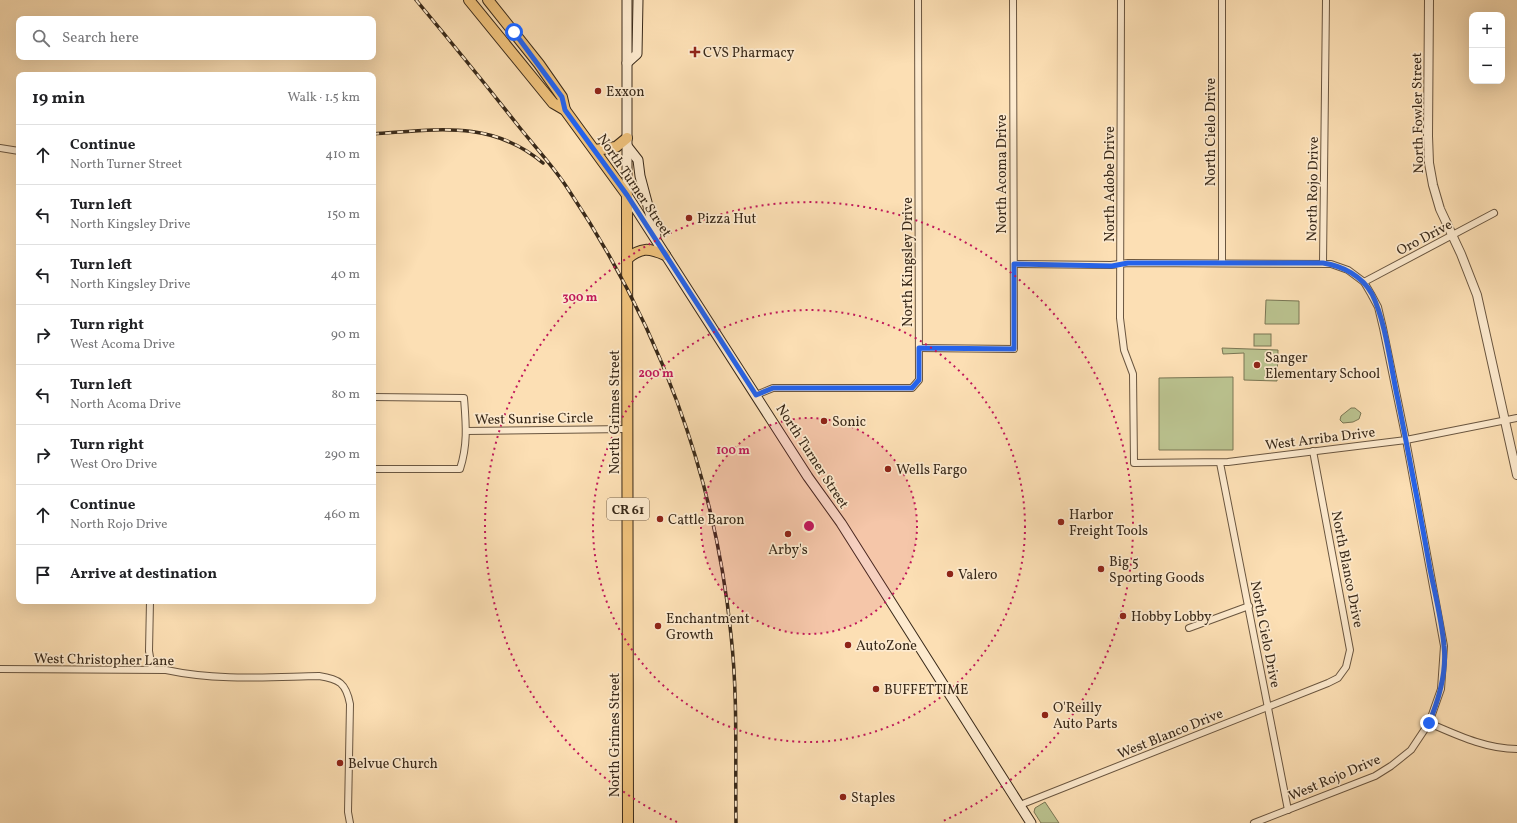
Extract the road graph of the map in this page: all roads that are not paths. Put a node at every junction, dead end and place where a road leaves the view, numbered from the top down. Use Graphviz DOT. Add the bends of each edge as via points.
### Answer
graph roads {
  1 [pos="469,0"];
  2 [pos="488,0"];
  3 [pos="493,0"];
  4 [pos="627,0"];
  5 [pos="638,0"];
  6 [pos="918,0"];
  7 [pos="1013,0"];
  8 [pos="1121,0"];
  9 [pos="1222,0"];
  10 [pos="1326,0"];
  11 [pos="1429,0"];
  12 [pos="498,12"];
  13 [pos="627,63"];
  14 [pos="565,110"];
  15 [pos="627,142"];
  16 [pos="0,148"];
  17 [pos="595,150"];
  18 [pos="16,151"];
  19 [pos="627,195"];
  20 [pos="1494,213"];
  21 [pos="1453,236"];
  22 [pos="657,241"];
  23 [pos="666,255"];
  24 [pos="627,259"];
  25 [pos="1222,263"];
  26 [pos="1323,263"];
  27 [pos="1014,264"];
  28 [pos="1120,264"];
  29 [pos="1364,282"];
  30 [pos="919,348"];
  31 [pos="756,395"];
  32 [pos="376,398"];
  33 [pos="1517,418"];
  34 [pos="1506,420"];
  35 [pos="627,429"];
  36 [pos="466,431"];
  37 [pos="1406,440"];
  38 [pos="1313,452"];
  39 [pos="1134,463"];
  40 [pos="1220,463"];
  41 [pos="376,469"];
  42 [pos="1517,475"];
  43 [pos="150,604"];
  44 [pos="1249,606"];
  45 [pos="1189,628"];
  46 [pos="0,669"];
  47 [pos="152,669"];
  48 [pos="1328,683"];
  49 [pos="1268,707"];
  50 [pos="1429,723"];
  51 [pos="1517,749"];
  52 [pos="1020,805"];
  53 [pos="1288,810"];
  54 [pos="350,823"];
  55 [pos="628,823"];
  56 [pos="1031,823"];
  57 [pos="1254,823"];
  1 -- 14 [label="main road, North Turner Street" via="552,103"];
  2 -- 12 [label="main road, North Turner Street"];
  3 -- 12 [label="main road"];
  4 -- 13 [label="main road, North Grimes Street / CR 61"];
  5 -- 13 [label="main road" via="637,54"];
  6 -- 30 [label="street, North Kingsley Drive"];
  7 -- 27 [label="street, North Acoma Drive"];
  8 -- 28 [label="street, North Adobe Drive"];
  9 -- 25 [label="street, North Cielo Drive"];
  10 -- 26 [label="street, North Rojo Drive"];
  11 -- 21 [label="street, North Fowler Street" via="1429,163 1432,185 1440,210"];
  12 -- 14 [label="main road, North Turner Street" via="562,97"];
  13 -- 15 [label="main road, North Grimes Street / CR 61"];
  14 -- 17 [label="main road, North Turner Street"];
  15 -- 17 [label="main road" via="608,150"];
  15 -- 19 [label="main road, North Grimes Street / CR 61"];
  15 -- 22 [label="main road" via="638,160"];
  16 -- 18 [label="street"];
  17 -- 19 [label="main road, North Turner Street"];
  19 -- 22 [label="main road, North Turner Street"];
  19 -- 24 [label="main road, North Grimes Street / CR 61"];
  20 -- 21 [label="street, Oro Drive"];
  21 -- 29 [label="street, Oro Drive"];
  21 -- 34 [label="street, North Fowler Street" via="1477,294"];
  22 -- 23 [label="main road, North Turner Street"];
  23 -- 24 [label="main road" via="651,249 643,249"];
  23 -- 31 [label="main road, North Turner Street"];
  24 -- 35 [label="main road, North Grimes Street / CR 61"];
  25 -- 26 [label="street"];
  25 -- 28 [label="street"];
  26 -- 29 [label="street" via="1348,270"];
  27 -- 28 [label="street"];
  27 -- 30 [label="street, North Acoma Drive" via="1014,349"];
  28 -- 39 [label="street, North Adobe Drive" via="1122,341 1133,374"];
  29 -- 37 [label="street" via="1378,307"];
  30 -- 31 [label="street, North Kingsley Drive" via="919,380 912,388 773,388"];
  31 -- 52 [label="main road, North Turner Street" via="808,477 841,523"];
  32 -- 36 [label="street, West Sunrise Circle" via="464,398"];
  33 -- 34 [label="street, West Arriba Drive"];
  34 -- 37 [label="street, West Arriba Drive"];
  34 -- 42 [label="street, North Fowler Street"];
  35 -- 36 [label="street, West Sunrise Circle"];
  35 -- 55 [label="main road, North Grimes Street / CR 61"];
  36 -- 41 [label="street, West Sunrise Circle" via="466,452 460,469"];
  37 -- 38 [label="street, West Arriba Drive"];
  37 -- 50 [label="street" via="1444,646 1441,689"];
  38 -- 40 [label="street, West Arriba Drive"];
  38 -- 48 [label="street, North Blanco Drive" via="1350,650 1346,667 1338,678"];
  39 -- 40 [label="street, West Arriba Drive"];
  40 -- 44 [label="street, North Cielo Drive"];
  43 -- 47 [label="street" via="149,651"];
  44 -- 45 [label="street"];
  44 -- 49 [label="street, North Cielo Drive"];
  46 -- 47 [label="street, West Christopher Lane"];
  47 -- 54 [label="street, West Christopher Lane" via="224,678 319,676 332,678 341,683 350,704"];
  48 -- 49 [label="street, West Blanco Drive"];
  49 -- 52 [label="street, West Blanco Drive"];
  49 -- 53 [label="street, North Cielo Drive"];
  50 -- 51 [label="street" via="1464,738"];
  50 -- 53 [label="street, West Rojo Drive" via="1411,750 1375,776"];
  52 -- 56 [label="main road, North Turner Street"];
  53 -- 57 [label="street, West Rojo Drive"];
}
